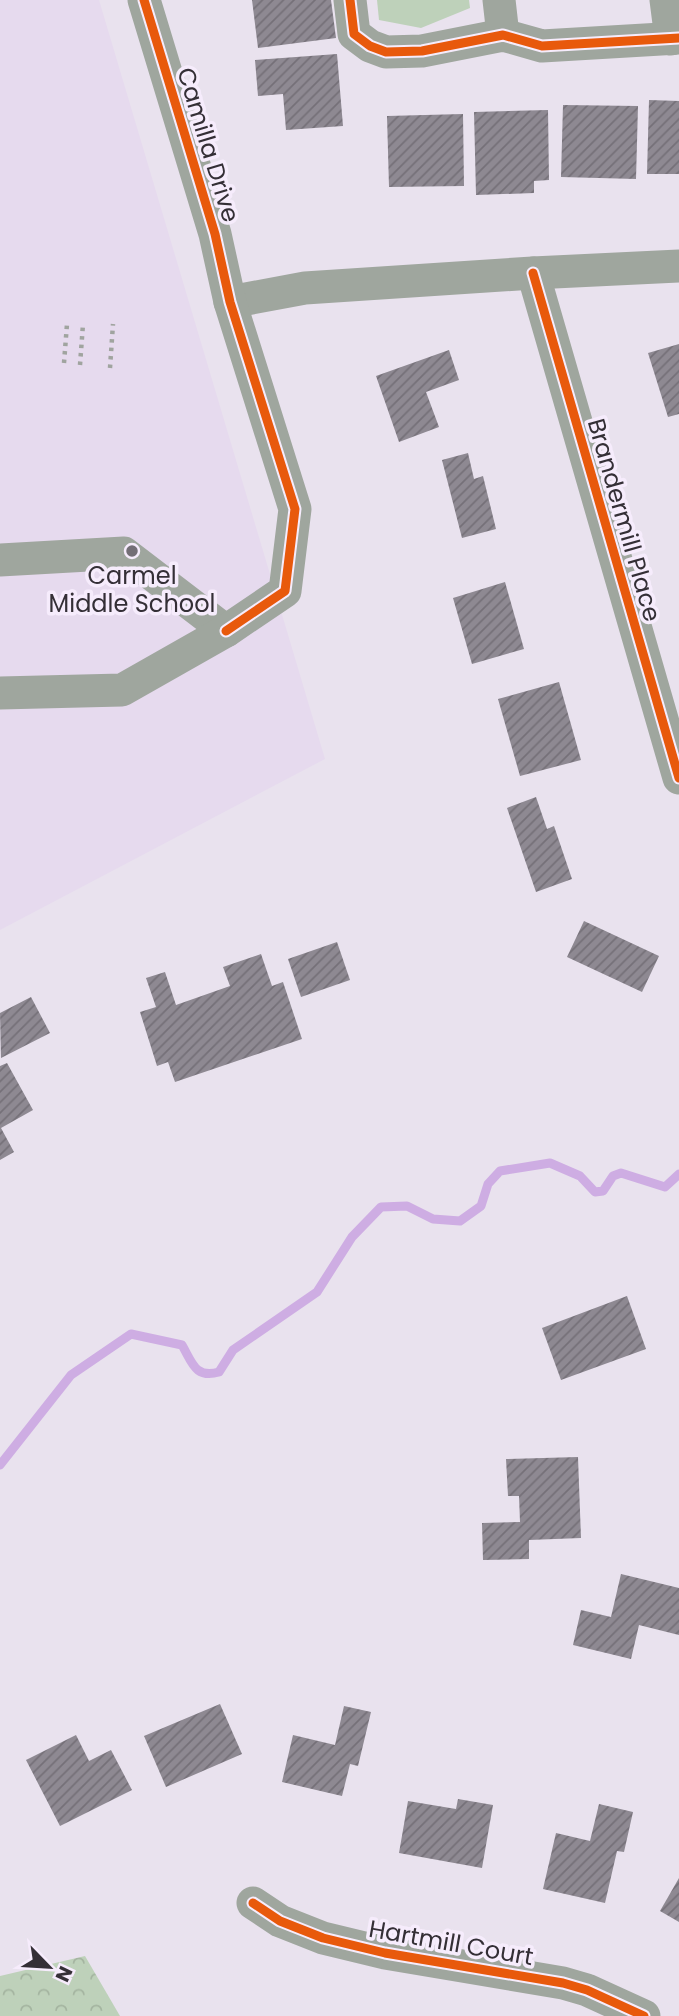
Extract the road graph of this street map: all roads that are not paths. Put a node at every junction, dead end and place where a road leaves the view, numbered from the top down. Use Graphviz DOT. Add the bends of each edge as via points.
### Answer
graph roads {
  1 [pos="144,0"];
  2 [pos="350,0"];
  3 [pos="499,0"];
  4 [pos="666,0"];
  5 [pos="503,35"];
  6 [pos="675,39"];
  7 [pos="679,266"];
  8 [pos="533,272"];
  9 [pos="230,302"];
  10 [pos="0,560"];
  11 [pos="226,631"];
  12 [pos="0,693"];
  13 [pos="679,778"];
  14 [pos="253,1903"];
  15 [pos="644,2016"];
  1 -- 9 [label="street, Camilla Drive" via="215,234"];
  2 -- 5 [label="street" via="354,34 386,52 422,51"];
  3 -- 5 [label="street"];
  4 -- 6 [label="street"];
  5 -- 6 [label="street" via="542,46"];
  7 -- 8 [label="street"];
  8 -- 9 [label="street" via="304,288"];
  8 -- 13 [label="street, Brandermill Place"];
  9 -- 11 [label="street, Camilla Drive" via="295,509 285,591"];
  10 -- 11 [label="street" via="124,553"];
  11 -- 12 [label="street, Camilla Drive" via="122,690"];
  14 -- 15 [label="street, Hartmill Court" via="280,1921 323,1938 384,1953 563,1983"];
}
